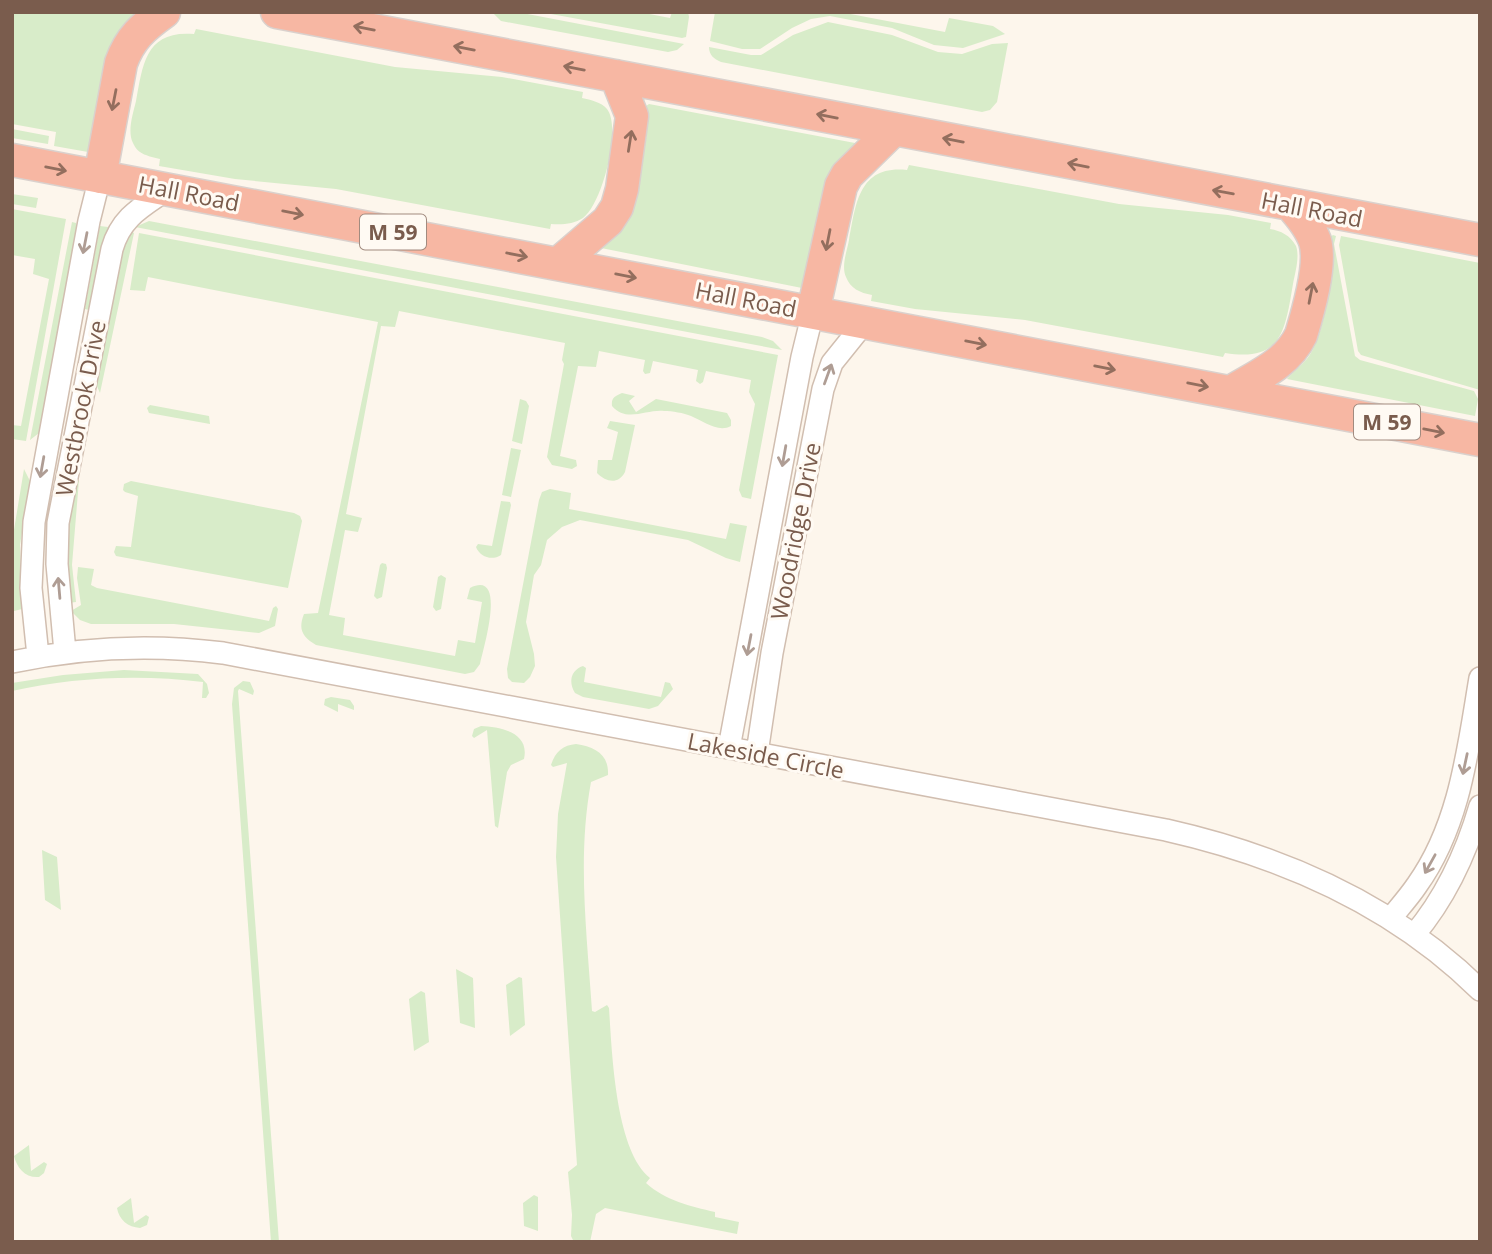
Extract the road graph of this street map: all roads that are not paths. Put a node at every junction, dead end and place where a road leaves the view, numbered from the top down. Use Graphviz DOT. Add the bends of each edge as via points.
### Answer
graph roads {
  1 [pos="164,12"];
  2 [pos="277,12"];
  3 [pos="616,76"];
  4 [pos="894,129"];
  5 [pos="12,160"];
  6 [pos="100,177"];
  7 [pos="168,189"];
  8 [pos="1290,204"];
  9 [pos="1480,240"];
  10 [pos="559,263"];
  11 [pos="813,312"];
  12 [pos="864,322"];
  13 [pos="1231,391"];
  14 [pos="1480,440"];
  15 [pos="65,652"];
  16 [pos="38,656"];
  17 [pos="12,662"];
  18 [pos="1480,678"];
  19 [pos="729,748"];
  20 [pos="757,753"];
  21 [pos="1480,806"];
  22 [pos="1390,919"];
  23 [pos="1414,935"];
  24 [pos="1480,990"];
  1 -- 6 [label="highway, one-way" via="144,26 127,47"];
  3 -- 2 [label="highway, Hall Road, one-way"];
  4 -- 3 [label="highway, Hall Road, one-way"];
  10 -- 3 [label="highway, one-way" via="617,207 632,116"];
  8 -- 4 [label="highway, Hall Road, one-way"];
  4 -- 11 [label="highway, one-way" via="841,186"];
  5 -- 6 [label="highway, Hall Road / M 59, one-way"];
  6 -- 7 [label="highway, Hall Road / M 59"];
  6 -- 16 [label="street, Westbrook Drive, one-way" via="34,522 31,588"];
  7 -- 10 [label="highway, Hall Road / M 59, one-way"];
  15 -- 7 [label="street, Westbrook Drive, one-way" via="58,523 111,249 127,219"];
  8 -- 9 [label="highway, Hall Road"];
  13 -- 8 [label="highway, one-way" via="1278,364 1301,335 1317,262 1316,243"];
  10 -- 11 [label="highway, Hall Road / M 59, one-way"];
  11 -- 12 [label="highway, Hall Road / M 59"];
  11 -- 19 [label="street, Woodridge Drive, one-way"];
  12 -- 13 [label="highway, Hall Road / M 59, one-way"];
  20 -- 12 [label="street, Woodridge Drive, one-way" via="823,389 832,363"];
  13 -- 14 [label="highway, Hall Road / M 59, one-way"];
  15 -- 16 [label="street, Lakeside Circle"];
  15 -- 19 [label="street, Lakeside Circle" via="123,647 213,652"];
  16 -- 17 [label="street, Lakeside Circle"];
  18 -- 22 [label="street, one-way" via="1461,783 1447,829 1417,885"];
  19 -- 20 [label="street, Lakeside Circle"];
  20 -- 22 [label="street, Lakeside Circle" via="1193,836 1326,884"];
  21 -- 23 [label="street" via="1441,900"];
  22 -- 23 [label="street, Lakeside Circle"];
  23 -- 24 [label="street, Lakeside Circle"];
}
